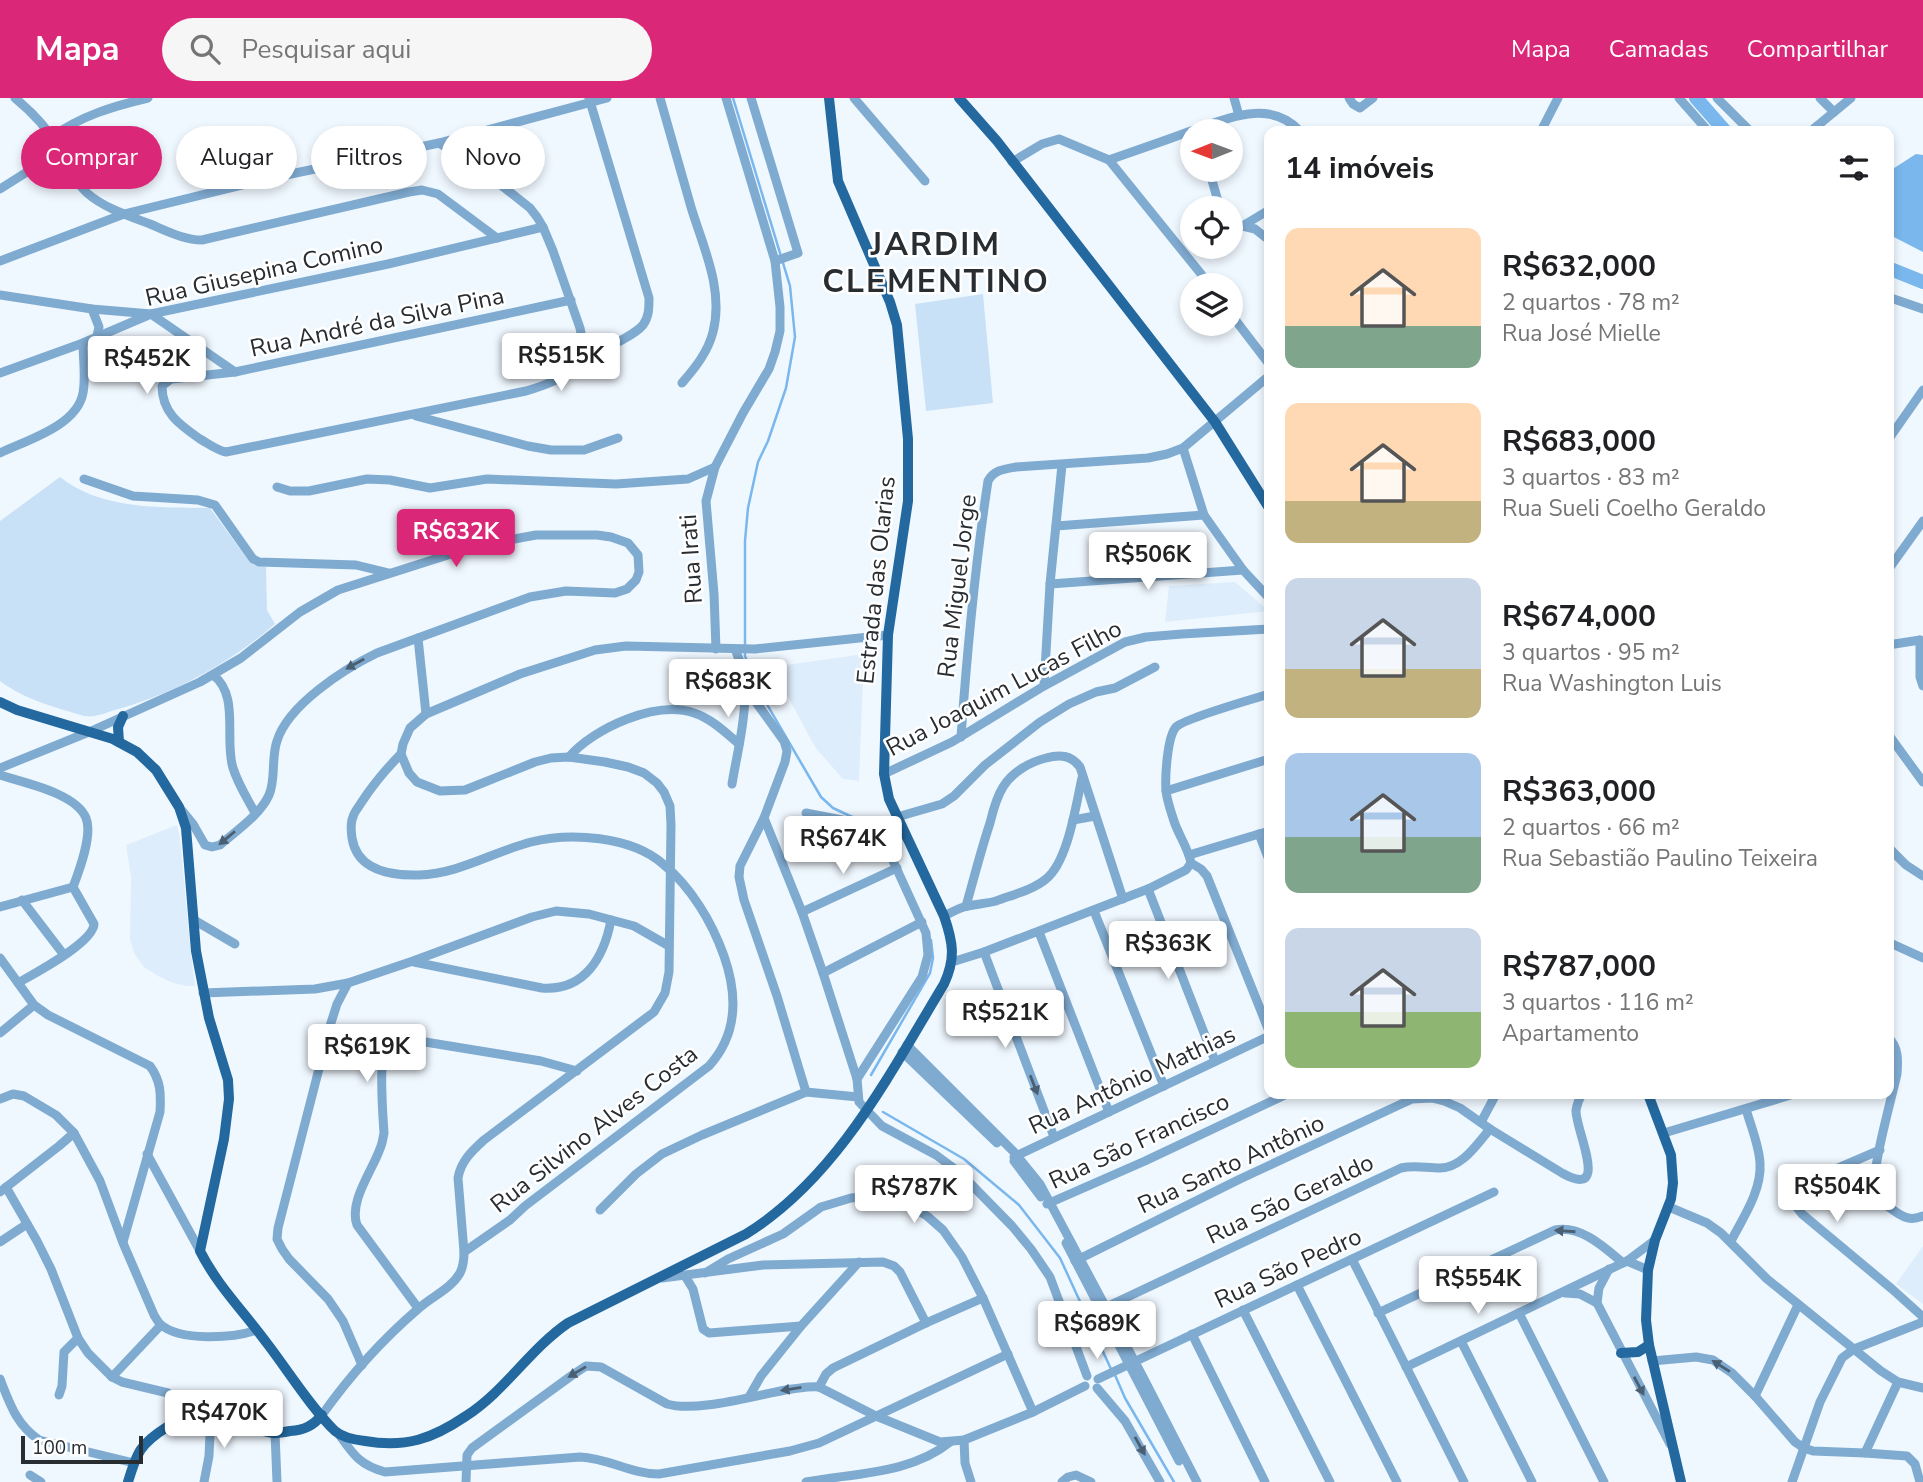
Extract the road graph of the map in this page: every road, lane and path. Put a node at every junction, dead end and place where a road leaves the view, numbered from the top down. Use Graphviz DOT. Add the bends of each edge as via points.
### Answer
graph roads {
  1 [pos="15,98"];
  2 [pos="148,98"];
  3 [pos="607,98"];
  4 [pos="660,98"];
  5 [pos="726,98"];
  6 [pos="751,98"];
  7 [pos="829,98"];
  8 [pos="854,98"];
  9 [pos="960,98"];
  10 [pos="1234,98"];
  11 [pos="1349,98"];
  12 [pos="1373,98"];
  13 [pos="1558,98"];
  14 [pos="1679,98"];
  15 [pos="1717,98"];
  16 [pos="1820,98"];
  17 [pos="1851,98"];
  18 [pos="128,100"];
  19 [pos="589,100"];
  20 [pos="1238,112"];
  21 [pos="1834,112"];
  22 [pos="1222,119"];
  23 [pos="45,126"];
  24 [pos="68,126"];
  25 [pos="1295,126"];
  26 [pos="1544,126"];
  27 [pos="1704,126"];
  28 [pos="1745,126"];
  29 [pos="1817,126"];
  30 [pos="1180,136"];
  31 [pos="439,143"];
  32 [pos="1109,160"];
  33 [pos="1012,162"];
  34 [pos="21,176"];
  35 [pos="925,181"];
  36 [pos="0,189"];
  37 [pos="85,189"];
  38 [pos="1264,213"];
  39 [pos="124,214"];
  40 [pos="1244,225"];
  41 [pos="543,227"];
  42 [pos="1264,236"];
  43 [pos="497,238"];
  44 [pos="776,260"];
  45 [pos="0,261"];
  46 [pos="1200,273"];
  47 [pos="0,295"];
  48 [pos="1894,299"];
  49 [pos="571,300"];
  50 [pos="92,309"];
  51 [pos="1923,309"];
  52 [pos="151,314"];
  53 [pos="1243,330"];
  54 [pos="97,336"];
  55 [pos="83,343"];
  56 [pos="1264,358"];
  57 [pos="581,361"];
  58 [pos="24,364"];
  59 [pos="0,365"];
  60 [pos="236,372"];
  61 [pos="0,373"];
  62 [pos="1264,380"];
  63 [pos="682,383"];
  64 [pos="1923,390"];
  65 [pos="413,415"];
  66 [pos="1215,422"];
  67 [pos="1894,431"];
  68 [pos="618,438"];
  69 [pos="1183,448"];
  70 [pos="0,453"];
  71 [pos="1062,465"];
  72 [pos="715,467"];
  73 [pos="84,479"];
  74 [pos="277,487"];
  75 [pos="1264,500"];
  76 [pos="1205,515"];
  77 [pos="1923,521"];
  78 [pos="1056,526"];
  79 [pos="1894,562"];
  80 [pos="1243,570"];
  81 [pos="391,573"];
  82 [pos="1050,584"];
  83 [pos="1264,593"];
  84 [pos="1264,629"];
  85 [pos="888,635"];
  86 [pos="418,638"];
  87 [pos="1922,638"];
  88 [pos="714,642"];
  89 [pos="1894,644"];
  90 [pos="735,649"];
  91 [pos="1155,667"];
  92 [pos="213,675"];
  93 [pos="1044,686"];
  94 [pos="745,687"];
  95 [pos="1923,687"];
  96 [pos="1264,696"];
  97 [pos="0,702"];
  98 [pos="426,714"];
  99 [pos="123,716"];
  100 [pos="89,732"];
  101 [pos="961,737"];
  102 [pos="119,742"];
  103 [pos="1894,742"];
  104 [pos="739,744"];
  105 [pos="401,754"];
  106 [pos="569,757"];
  107 [pos="1264,761"];
  108 [pos="0,768"];
  109 [pos="884,774"];
  110 [pos="0,775"];
  111 [pos="1083,776"];
  112 [pos="1923,782"];
  113 [pos="733,784"];
  114 [pos="1166,791"];
  115 [pos="179,807"];
  116 [pos="256,813"];
  117 [pos="806,813"];
  118 [pos="1095,816"];
  119 [pos="897,817"];
  120 [pos="764,818"];
  121 [pos="1073,820"];
  122 [pos="1264,832"];
  123 [pos="1259,834"];
  124 [pos="1264,847"];
  125 [pos="1894,854"];
  126 [pos="1190,859"];
  127 [pos="897,868"];
  128 [pos="672,873"];
  129 [pos="1923,876"];
  130 [pos="73,887"];
  131 [pos="1148,889"];
  132 [pos="1122,899"];
  133 [pos="22,900"];
  134 [pos="966,906"];
  135 [pos="0,907"];
  136 [pos="1094,911"];
  137 [pos="802,912"];
  138 [pos="944,916"];
  139 [pos="194,920"];
  140 [pos="611,920"];
  141 [pos="922,922"];
  142 [pos="1039,932"];
  143 [pos="235,944"];
  144 [pos="1894,945"];
  145 [pos="669,946"];
  146 [pos="984,952"];
  147 [pos="64,955"];
  148 [pos="0,958"];
  149 [pos="1923,958"];
  150 [pos="413,961"];
  151 [pos="952,962"];
  152 [pos="823,973"];
  153 [pos="18,983"];
  154 [pos="348,984"];
  155 [pos="203,993"];
  156 [pos="34,1005"];
  157 [pos="1264,1021"];
  158 [pos="0,1033"];
  159 [pos="1264,1037"];
  160 [pos="1894,1043"];
  161 [pos="904,1049"];
  162 [pos="1216,1061"];
  163 [pos="577,1071"];
  164 [pos="857,1079"];
  165 [pos="1164,1086"];
  166 [pos="1894,1087"];
  167 [pos="806,1092"];
  168 [pos="858,1097"];
  169 [pos="0,1099"];
  170 [pos="1276,1099"];
  171 [pos="1409,1099"];
  172 [pos="1436,1099"];
  173 [pos="1493,1099"];
  174 [pos="1580,1099"];
  175 [pos="1650,1099"];
  176 [pos="1778,1099"];
  177 [pos="1891,1099"];
  178 [pos="1746,1109"];
  179 [pos="866,1111"];
  180 [pos="1108,1112"];
  181 [pos="1481,1122"];
  182 [pos="1490,1129"];
  183 [pos="74,1132"];
  184 [pos="1664,1133"];
  185 [pos="1054,1137"];
  186 [pos="1880,1150"];
  187 [pos="147,1154"];
  188 [pos="1015,1157"];
  189 [pos="3,1190"];
  190 [pos="1494,1192"];
  191 [pos="1049,1204"];
  192 [pos="1669,1207"];
  193 [pos="600,1210"];
  194 [pos="1923,1216"];
  195 [pos="27,1224"];
  196 [pos="1655,1240"];
  197 [pos="1731,1241"];
  198 [pos="0,1242"];
  199 [pos="123,1242"];
  200 [pos="200,1251"];
  201 [pos="464,1252"];
  202 [pos="1352,1259"];
  203 [pos="1078,1260"];
  204 [pos="859,1262"];
  205 [pos="1625,1262"];
  206 [pos="1609,1269"];
  207 [pos="1648,1270"];
  208 [pos="705,1273"];
  209 [pos="685,1276"];
  210 [pos="657,1278"];
  211 [pos="1297,1285"];
  212 [pos="1563,1293"];
  213 [pos="983,1298"];
  214 [pos="1597,1303"];
  215 [pos="1798,1306"];
  216 [pos="418,1308"];
  217 [pos="1103,1309"];
  218 [pos="1243,1310"];
  219 [pos="1378,1313"];
  220 [pos="1519,1313"];
  221 [pos="1923,1320"];
  222 [pos="926,1323"];
  223 [pos="161,1325"];
  224 [pos="801,1326"];
  225 [pos="257,1331"];
  226 [pos="1192,1334"];
  227 [pos="78,1338"];
  228 [pos="1461,1341"];
  229 [pos="1649,1345"];
  230 [pos="1854,1349"];
  231 [pos="1621,1353"];
  232 [pos="1008,1354"];
  233 [pos="1652,1361"];
  234 [pos="1132,1363"];
  235 [pos="362,1365"];
  236 [pos="1406,1367"];
  237 [pos="112,1377"];
  238 [pos="0,1379"];
  239 [pos="1086,1381"];
  240 [pos="1099,1381"];
  241 [pos="1898,1382"];
  242 [pos="820,1387"];
  243 [pos="1923,1388"];
  244 [pos="59,1395"];
  245 [pos="1755,1396"];
  246 [pos="749,1397"];
  247 [pos="1033,1412"];
  248 [pos="197,1413"];
  249 [pos="211,1413"];
  250 [pos="323,1415"];
  251 [pos="876,1416"];
  252 [pos="275,1433"];
  253 [pos="337,1433"];
  254 [pos="964,1440"];
  255 [pos="950,1442"];
  256 [pos="1804,1448"];
  257 [pos="1865,1452"];
  258 [pos="1675,1455"];
  259 [pos="134,1463"];
  260 [pos="466,1465"];
  261 [pos="30,1475"];
  262 [pos="41,1482"];
  263 [pos="128,1482"];
  264 [pos="204,1482"];
  265 [pos="277,1482"];
  266 [pos="466,1482"];
  267 [pos="806,1482"];
  268 [pos="969,1482"];
  269 [pos="1062,1482"];
  270 [pos="1091,1482"];
  271 [pos="1160,1482"];
  272 [pos="1190,1482"];
  273 [pos="1197,1482"];
  274 [pos="1265,1482"];
  275 [pos="1330,1482"];
  276 [pos="1397,1482"];
  277 [pos="1464,1482"];
  278 [pos="1532,1482"];
  279 [pos="1604,1482"];
  280 [pos="1681,1482"];
  281 [pos="1792,1482"];
  282 [pos="1920,1482"];
  1 -- 23 [label="street"];
  2 -- 18 [label="street"];
  3 -- 19 [label="street"];
  4 -- 63 [label="street" via="715,286 713,333 706,351"];
  5 -- 44 [label="street, Rua Irati"];
  6 -- 44 [label="street" via="795,255"];
  7 -- 85 [label="main road, Estrada das Olarias" via="838,181 890,302 901,358 909,483"];
  8 -- 35 [label="street"];
  9 -- 33 [label="main road"];
  10 -- 20 [label="street"];
  11 -- 12 [label="street" via="1360,108"];
  13 -- 26 [label="street"];
  14 -- 27 [label="street"];
  15 -- 28 [label="street"];
  16 -- 21 [label="street"];
  17 -- 21 [label="street"];
  18 -- 24 [label="street"];
  19 -- 31 [label="street"];
  19 -- 57 [label="street" via="649,307 642,326"];
  20 -- 22 [label="street"];
  20 -- 25 [label="street" via="1278,114"];
  21 -- 29 [label="street"];
  30 -- 32 [label="street"];
  31 -- 39 [label="street"];
  31 -- 41 [label="street" via="530,208"];
  32 -- 33 [label="street" via="1059,139"];
  32 -- 46 [label="street"];
  33 -- 66 [label="main road"];
  34 -- 36 [label="street"];
  37 -- 39 [label="street"];
  38 -- 40 [label="street"];
  39 -- 43 [label="street" via="189,240 202,240 422,190 438,194"];
  39 -- 45 [label="street"];
  40 -- 42 [label="street"];
  41 -- 43 [label="street, Rua Giusepina Comino"];
  41 -- 49 [label="street"];
  43 -- 52 [label="street, Rua Giusepina Comino"];
  44 -- 72 [label="street, Rua Irati" via="780,331 775,352"];
  47 -- 50 [label="street, Rua André da Silva Pina"];
  48 -- 51 [label="street"];
  49 -- 57 [label="street" via="583,343"];
  49 -- 60 [label="street, Rua André da Silva Pina"];
  50 -- 52 [label="street, Rua André da Silva Pina"];
  50 -- 54 [label="street" via="99,327"];
  52 -- 54 [label="street, Rua Giusepina Comino"];
  52 -- 60 [label="street, Rua André da Silva Pina"];
  53 -- 56 [label="street"];
  54 -- 55 [label="street, Rua Giusepina Comino"];
  55 -- 58 [label="street, Rua Giusepina Comino"];
  55 -- 70 [label="street" via="83,391 72,416"];
  57 -- 65 [label="street" via="546,385"];
  58 -- 59 [label="street"];
  58 -- 61 [label="street, Rua Giusepina Comino"];
  60 -- 65 [label="street" via="171,379 162,386 162,396 177,423 226,452"];
  62 -- 66 [label="street"];
  64 -- 67 [label="street"];
  65 -- 68 [label="street" via="551,450 584,450"];
  66 -- 69 [label="street"];
  66 -- 75 [label="main road"];
  69 -- 71 [label="street" via="1148,458"];
  69 -- 76 [label="street"];
  71 -- 78 [label="street"];
  71 -- 101 [label="street, Rua Miguel Jorge" via="1001,470 988,481"];
  72 -- 74 [label="street" via="688,479 616,484 487,479 430,488 367,479 309,491"];
  72 -- 88 [label="street, Rua Irati" via="706,501"];
  73 -- 81 [label="street" via="132,496 215,505 259,562 356,565"];
  76 -- 78 [label="street"];
  76 -- 80 [label="street"];
  77 -- 79 [label="street"];
  78 -- 82 [label="street"];
  80 -- 82 [label="street"];
  80 -- 83 [label="street"];
  81 -- 86 [label="street" via="477,546 536,535 611,537 628,543 638,555 639,572 627,589 530,597"];
  81 -- 92 [label="street" via="319,599"];
  82 -- 93 [label="street"];
  84 -- 93 [label="street, Rua Joaquim Lucas Filho" via="1125,642"];
  85 -- 90 [label="street"];
  85 -- 109 [label="main road, Estrada das Olarias"];
  86 -- 98 [label="street"];
  86 -- 116 [label="street, one-way" via="354,664 295,710 277,739 270,793"];
  87 -- 89 [label="street"];
  87 -- 95 [label="street"];
  88 -- 90 [label="street"];
  88 -- 90 [label="street" via="719,638"];
  88 -- 98 [label="street" via="595,650 520,674"];
  90 -- 94 [label="street"];
  91 -- 119 [label="street" via="1069,704 1040,722 942,804"];
  92 -- 99 [label="street"];
  92 -- 116 [label="street" via="228,702 233,768"];
  93 -- 101 [label="street, Rua Joaquim Lucas Filho"];
  94 -- 104 [label="street"];
  94 -- 120 [label="street" via="787,751"];
  96 -- 114 [label="street" via="1176,727"];
  97 -- 100 [label="main road"];
  98 -- 105 [label="street, Rua Silvino Alves Costa" via="410,728"];
  99 -- 100 [label="street"];
  99 -- 102 [label="main road"];
  100 -- 102 [label="main road"];
  100 -- 108 [label="street"];
  101 -- 109 [label="street, Rua Joaquim Lucas Filho"];
  102 -- 115 [label="main road" via="156,770"];
  103 -- 112 [label="street"];
  104 -- 106 [label="street" via="694,713 666,709 607,729"];
  104 -- 113 [label="street"];
  105 -- 106 [label="street" via="417,782 452,792 535,762"];
  105 -- 128 [label="street, Rua Silvino Alves Costa" via="378,777 353,816 354,849 376,869 392,874 432,874 530,842 576,837 635,848"];
  106 -- 128 [label="street" via="628,767 657,783 670,806"];
  107 -- 114 [label="street"];
  109 -- 119 [label="main road, Estrada das Olarias"];
  110 -- 130 [label="street" via="64,797 87,819 84,860"];
  111 -- 118 [label="street"];
  111 -- 121 [label="street"];
  111 -- 134 [label="street" via="1076,761 1063,755 1023,768 1003,787"];
  114 -- 126 [label="street"];
  116 -- 115 [label="street, one-way" via="212,847 205,845"];
  115 -- 139 [label="main road" via="186,828"];
  117 -- 127 [label="street" via="867,828 884,844"];
  118 -- 121 [label="street"];
  118 -- 132 [label="street"];
  119 -- 138 [label="main road, Estrada das Olarias"];
  120 -- 137 [label="street"];
  120 -- 167 [label="street" via="739,877"];
  121 -- 134 [label="street" via="1060,860 1048,878 994,901"];
  122 -- 123 [label="street"];
  123 -- 124 [label="street"];
  123 -- 126 [label="street"];
  125 -- 129 [label="street"];
  126 -- 131 [label="street" via="1186,870"];
  126 -- 157 [label="street" via="1207,876"];
  127 -- 137 [label="street"];
  127 -- 141 [label="street"];
  128 -- 145 [label="street"];
  128 -- 201 [label="street, Rua Silvino Alves Costa" via="706,917 728,968 733,1024 723,1048 709,1066 676,1092"];
  130 -- 133 [label="street"];
  130 -- 147 [label="street" via="94,930"];
  131 -- 132 [label="street"];
  131 -- 162 [label="street"];
  132 -- 136 [label="street"];
  133 -- 135 [label="street"];
  133 -- 147 [label="street"];
  134 -- 138 [label="street"];
  136 -- 142 [label="street"];
  136 -- 165 [label="street"];
  137 -- 152 [label="street"];
  138 -- 151 [label="main road, Estrada das Olarias" via="953,947"];
  139 -- 143 [label="street"];
  139 -- 155 [label="main road"];
  140 -- 145 [label="street" via="634,926"];
  140 -- 150 [label="street" via="572,911 545,912"];
  140 -- 150 [label="street" via="596,961 578,980 562,988 542,988"];
  141 -- 152 [label="street"];
  141 -- 164 [label="street" via="927,965"];
  142 -- 146 [label="street"];
  142 -- 180 [label="street"];
  144 -- 149 [label="street"];
  145 -- 163 [label="street" via="665,993 654,1012"];
  146 -- 151 [label="street"];
  146 -- 185 [label="street, one-way"];
  147 -- 153 [label="street"];
  148 -- 153 [label="street"];
  150 -- 154 [label="street"];
  151 -- 161 [label="main road" via="944,984"];
  152 -- 164 [label="street"];
  153 -- 156 [label="street"];
  154 -- 155 [label="street"];
  154 -- 235 [label="street" via="330,1026 277,1239 343,1321"];
  155 -- 200 [label="main road" via="228,1080 229,1099"];
  156 -- 158 [label="street"];
  156 -- 187 [label="street" via="150,1066 161,1093"];
  159 -- 162 [label="street, Rua Antônio Mathias"];
  160 -- 166 [label="street" via="1898,1060"];
  161 -- 179 [label="main road"];
  161 -- 188 [label="street"];
  162 -- 165 [label="street, Rua Antônio Mathias"];
  163 -- 201 [label="street" via="469,1153 458,1178"];
  163 -- 216 [label="street" via="413,1040 387,1046 382,1066 384,1133 355,1205 355,1220"];
  164 -- 168 [label="street"];
  165 -- 180 [label="street, Rua Antônio Mathias"];
  167 -- 168 [label="street"];
  167 -- 193 [label="street" via="662,1154"];
  168 -- 179 [label="street"];
  169 -- 183 [label="street" via="24,1096"];
  170 -- 191 [label="street, Rua São Francisco"];
  171 -- 203 [label="street, Rua Santo Antônio"];
  172 -- 181 [label="street, Rua Santo Antônio"];
  173 -- 181 [label="street"];
  174 -- 182 [label="street, Rua Santo Antônio" via="1576,1110 1589,1166 1588,1175 1580,1181"];
  175 -- 184 [label="main road"];
  176 -- 178 [label="street"];
  177 -- 186 [label="street"];
  178 -- 184 [label="street"];
  178 -- 197 [label="street" via="1758,1149 1760,1178"];
  179 -- 210 [label="main road" via="831,1157 771,1218"];
  179 -- 239 [label="street" via="881,1126 958,1172 1031,1249 1050,1277"];
  180 -- 185 [label="street, Rua Antônio Mathias"];
  181 -- 182 [label="street, Rua Santo Antônio"];
  182 -- 217 [label="street, Rua São Geraldo" via="1460,1163 1401,1168"];
  183 -- 189 [label="street"];
  183 -- 199 [label="street" via="100,1181"];
  184 -- 192 [label="main road" via="1673,1169"];
  185 -- 188 [label="street, Rua Antônio Mathias"];
  186 -- 194 [label="street" via="1874,1185 1877,1197 1906,1218"];
  186 -- 221 [label="street" via="1801,1184 1792,1192 1792,1201"];
  187 -- 199 [label="street"];
  187 -- 200 [label="street"];
  188 -- 191 [label="street" via="1040,1184"];
  189 -- 195 [label="street"];
  190 -- 202 [label="street, Rua São Pedro"];
  191 -- 203 [label="street"];
  192 -- 196 [label="main road"];
  192 -- 197 [label="street" via="1707,1223"];
  195 -- 198 [label="street"];
  195 -- 227 [label="street" via="51,1269"];
  196 -- 205 [label="street"];
  196 -- 207 [label="main road"];
  197 -- 215 [label="street"];
  199 -- 223 [label="street"];
  200 -- 225 [label="main road"];
  201 -- 216 [label="street" via="459,1274"];
  202 -- 211 [label="street, Rua São Pedro"];
  202 -- 219 [label="street"];
  203 -- 217 [label="street"];
  204 -- 208 [label="street" via="763,1265"];
  204 -- 222 [label="street" via="894,1266"];
  204 -- 224 [label="street"];
  205 -- 206 [label="street"];
  205 -- 207 [label="street"];
  205 -- 219 [label="street, one-way" via="1582,1234 1555,1230"];
  206 -- 212 [label="street"];
  206 -- 214 [label="street"];
  207 -- 229 [label="main road"];
  208 -- 209 [label="street"];
  208 -- 213 [label="street" via="783,1234 821,1207 874,1196 900,1200 943,1230"];
  209 -- 210 [label="street"];
  209 -- 224 [label="street" via="702,1326 709,1333"];
  210 -- 253 [label="main road" via="555,1332 495,1392 433,1436 389,1444"];
  211 -- 218 [label="street, Rua São Pedro"];
  211 -- 276 [label="street"];
  212 -- 214 [label="street" via="1580,1294"];
  212 -- 220 [label="street"];
  213 -- 222 [label="street"];
  213 -- 232 [label="street"];
  214 -- 231 [label="street"];
  215 -- 230 [label="street"];
  215 -- 245 [label="street"];
  216 -- 235 [label="street"];
  217 -- 234 [label="street"];
  218 -- 226 [label="street, Rua São Pedro"];
  218 -- 275 [label="street"];
  219 -- 236 [label="street"];
  220 -- 228 [label="street"];
  220 -- 279 [label="street"];
  221 -- 230 [label="street"];
  222 -- 242 [label="street" via="833,1368"];
  223 -- 225 [label="street" via="178,1333 219,1338"];
  223 -- 237 [label="street"];
  224 -- 246 [label="street"];
  225 -- 250 [label="main road"];
  226 -- 234 [label="street, Rua São Pedro"];
  226 -- 274 [label="street"];
  227 -- 237 [label="street"];
  227 -- 244 [label="street" via="64,1352"];
  228 -- 236 [label="street"];
  228 -- 278 [label="street"];
  229 -- 231 [label="main road" via="1638,1352"];
  229 -- 233 [label="main road"];
  230 -- 241 [label="street"];
  230 -- 256 [label="street" via="1842,1358"];
  231 -- 258 [label="street, one-way"];
  232 -- 247 [label="street"];
  232 -- 251 [label="street"];
  245 -- 233 [label="street, one-way" via="1713,1360"];
  233 -- 258 [label="main road"];
  234 -- 240 [label="street, Rua São Pedro"];
  234 -- 272 [label="street"];
  234 -- 273 [label="street"];
  235 -- 250 [label="street"];
  236 -- 277 [label="street"];
  237 -- 248 [label="street" via="168,1393"];
  238 -- 259 [label="street" via="16,1416 39,1440"];
  239 -- 240 [label="street" via="1092,1375"];
  239 -- 247 [label="street"];
  240 -- 271 [label="street, one-way"];
  241 -- 243 [label="street"];
  241 -- 257 [label="street"];
  242 -- 246 [label="street, one-way"];
  242 -- 251 [label="street"];
  245 -- 256 [label="street"];
  246 -- 260 [label="street, one-way" via="676,1406 601,1367 586,1366 472,1448"];
  247 -- 254 [label="street"];
  248 -- 249 [label="main road"];
  248 -- 259 [label="main road" via="151,1437"];
  249 -- 252 [label="main road"];
  249 -- 264 [label="street"];
  250 -- 252 [label="main road" via="303,1430"];
  250 -- 253 [label="main road"];
  251 -- 255 [label="street" via="930,1439"];
  251 -- 260 [label="street" via="805,1447 659,1474 587,1457"];
  252 -- 265 [label="street"];
  253 -- 260 [label="street" via="365,1465 385,1472"];
  254 -- 255 [label="street"];
  254 -- 268 [label="street"];
  255 -- 267 [label="street" via="912,1462"];
  256 -- 257 [label="street"];
  256 -- 281 [label="street"];
  257 -- 282 [label="street" via="1907,1456"];
  258 -- 280 [label="main road"];
  259 -- 263 [label="main road"];
  260 -- 266 [label="street"];
  261 -- 262 [label="street"];
  269 -- 270 [label="street" via="1076,1475"];
}
